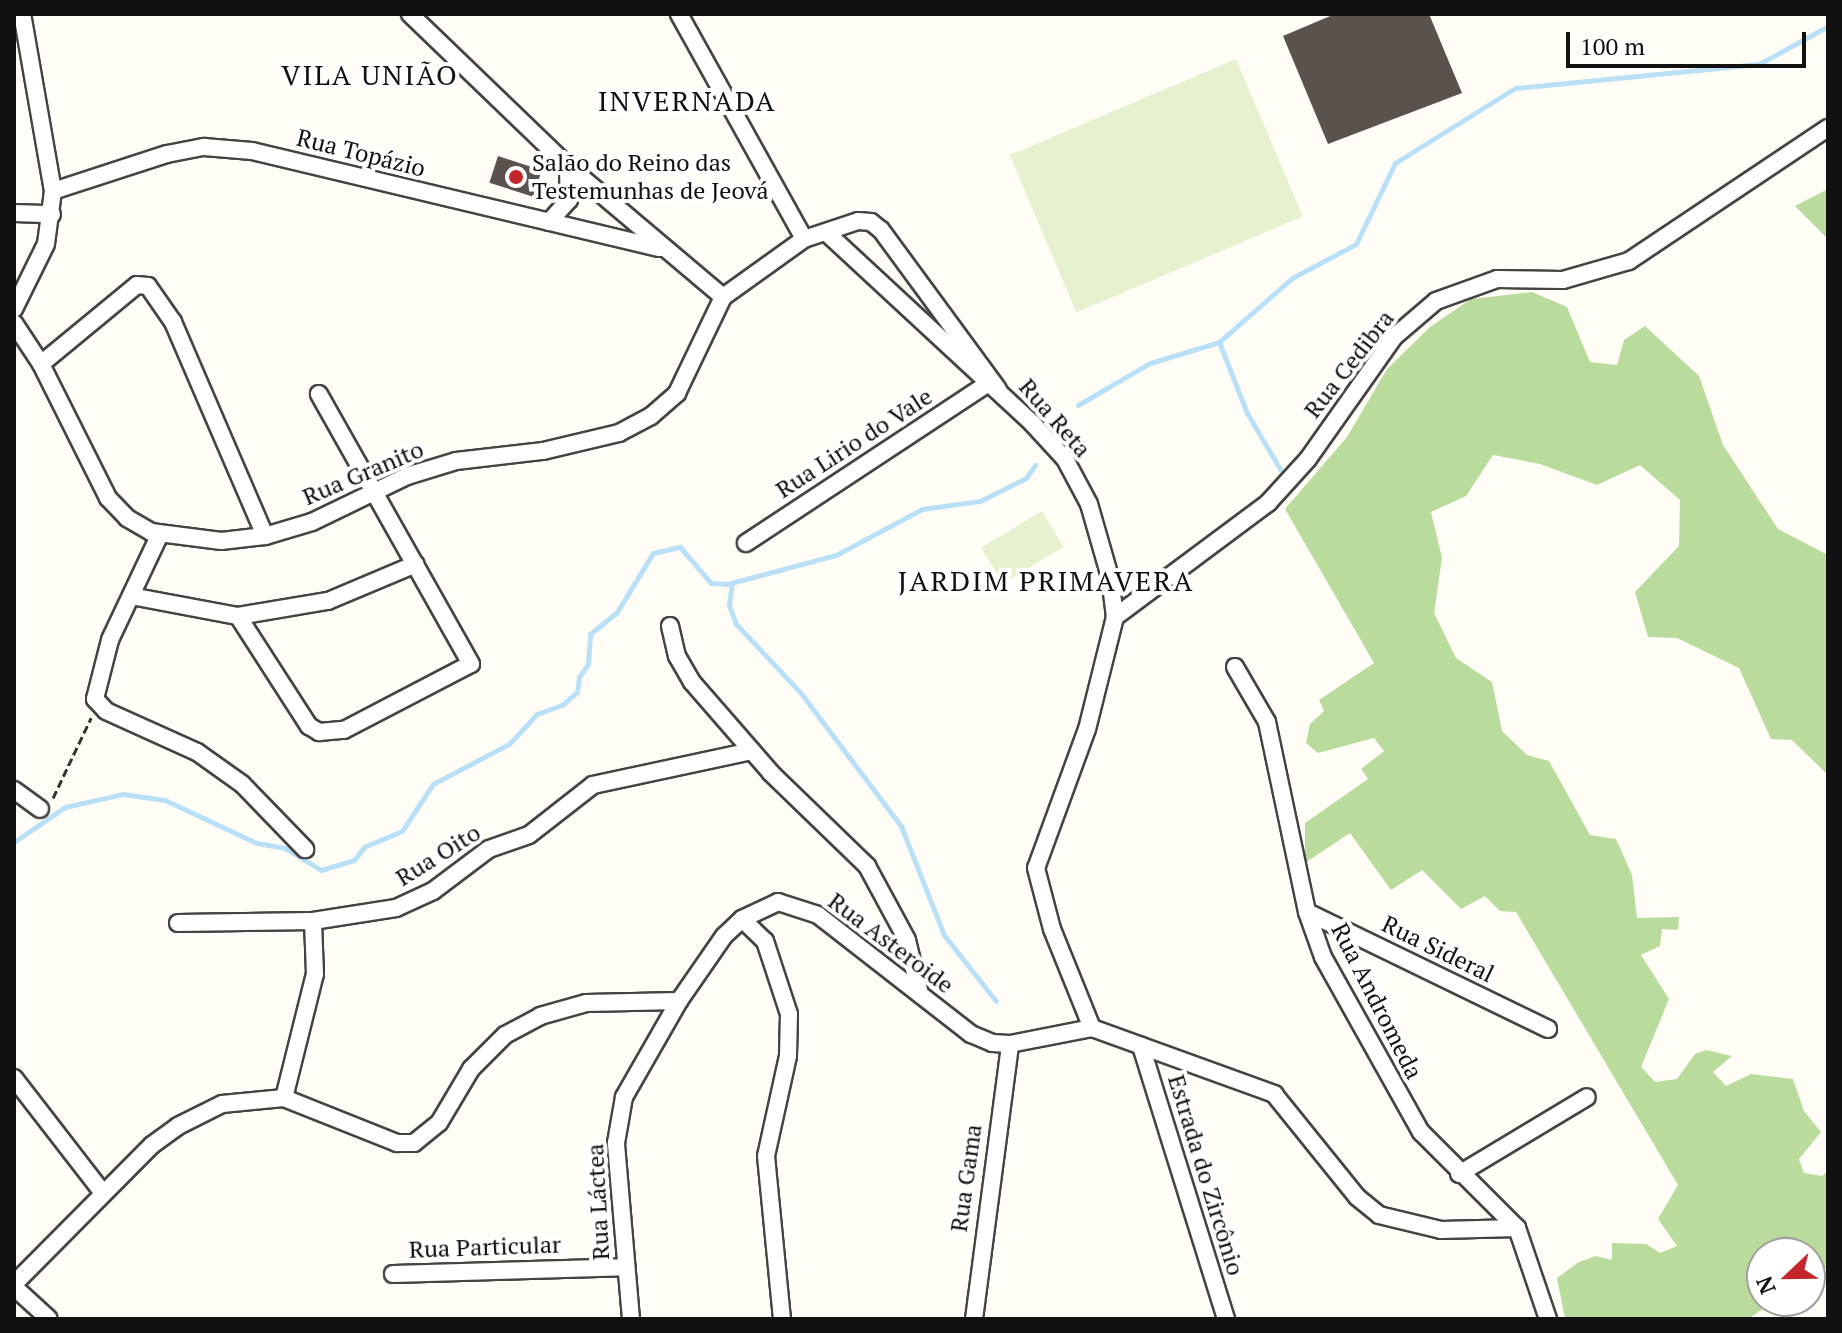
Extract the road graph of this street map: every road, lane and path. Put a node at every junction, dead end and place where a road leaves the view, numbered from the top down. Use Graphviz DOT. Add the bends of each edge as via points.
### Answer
graph roads {
  1 [pos="22,14"];
  2 [pos="410,14"];
  3 [pos="679,14"];
  4 [pos="1828,128"];
  5 [pos="568,166"];
  6 [pos="53,191"];
  7 [pos="14,213"];
  8 [pos="52,214"];
  9 [pos="549,222"];
  10 [pos="828,234"];
  11 [pos="804,239"];
  12 [pos="660,248"];
  13 [pos="723,297"];
  14 [pos="17,300"];
  15 [pos="14,323"];
  16 [pos="41,364"];
  17 [pos="993,386"];
  18 [pos="319,394"];
  19 [pos="374,493"];
  20 [pos="160,534"];
  21 [pos="265,536"];
  22 [pos="746,543"];
  23 [pos="416,564"];
  24 [pos="131,596"];
  25 [pos="238,616"];
  26 [pos="1115,617"];
  27 [pos="670,626"];
  28 [pos="1235,667"];
  29 [pos="102,707"];
  30 [pos="751,751"];
  31 [pos="14,790"];
  32 [pos="40,809"];
  33 [pos="305,849"];
  34 [pos="1307,912"];
  35 [pos="742,919"];
  36 [pos="313,921"];
  37 [pos="178,923"];
  38 [pos="920,994"];
  39 [pos="679,1001"];
  40 [pos="1092,1028"];
  41 [pos="1548,1029"];
  42 [pos="1010,1044"];
  43 [pos="1141,1046"];
  44 [pos="14,1078"];
  45 [pos="1587,1097"];
  46 [pos="284,1098"];
  47 [pos="1459,1174"];
  48 [pos="103,1193"];
  49 [pos="1517,1228"];
  50 [pos="625,1267"];
  51 [pos="393,1274"];
  52 [pos="14,1285"];
  53 [pos="49,1319"];
  54 [pos="631,1319"];
  55 [pos="782,1319"];
  56 [pos="974,1319"];
  57 [pos="1226,1319"];
  58 [pos="1548,1319"];
  1 -- 6 [label="street"];
  2 -- 5 [label="street"];
  3 -- 11 [label="street"];
  4 -- 26 [label="street, Rua Cedibra" via="1629,261 1563,280 1497,279 1436,301 1394,337 1308,459 1268,503"];
  5 -- 9 [label="street" via="569,200"];
  5 -- 12 [label="street"];
  6 -- 8 [label="street"];
  6 -- 9 [label="street, Rua Topázio" via="204,147 252,151"];
  7 -- 8 [label="street"];
  8 -- 14 [label="street" via="46,244"];
  9 -- 12 [label="street, Rua Topázio"];
  10 -- 11 [label="street, Rua Reta"];
  10 -- 17 [label="street, Rua Reta"];
  10 -- 17 [label="street, Rua Reta" via="858,221 881,230"];
  11 -- 13 [label="street, Rua Granito"];
  12 -- 13 [label="street"];
  13 -- 19 [label="street, Rua Granito" via="677,393 651,416 619,433 577,445 456,461"];
  15 -- 16 [label="street, Rua Granito"];
  16 -- 20 [label="street, Rua Granito" via="108,498 127,518"];
  16 -- 21 [label="street" via="137,285 148,286 173,322"];
  17 -- 22 [label="street, Rua Lirio do Vale"];
  17 -- 26 [label="street, Rua Reta" via="1065,459 1089,504 1110,577"];
  18 -- 19 [label="street"];
  19 -- 21 [label="street, Rua Granito" via="312,522"];
  19 -- 23 [label="street"];
  20 -- 21 [label="street, Rua Granito" via="221,541"];
  20 -- 24 [label="street"];
  23 -- 25 [label="street" via="328,601"];
  23 -- 25 [label="street" via="471,664 344,730 319,732 309,726"];
  24 -- 25 [label="street"];
  24 -- 29 [label="street" via="97,679"];
  26 -- 40 [label="street" via="1087,729 1036,868 1052,929"];
  27 -- 30 [label="street" via="683,669"];
  28 -- 34 [label="street, Rua Andromeda" via="1267,722"];
  29 -- 32 [label="path" via="50,805"];
  29 -- 33 [label="street" via="197,752 242,784"];
  30 -- 36 [label="street, Rua Oito" via="593,785 529,835 489,849 433,891 396,908"];
  30 -- 38 [label="street" via="867,866 907,940"];
  31 -- 32 [label="street"];
  34 -- 41 [label="street, Rua Sideral"];
  34 -- 47 [label="street, Rua Andromeda" via="1323,957 1396,1092 1421,1132"];
  35 -- 38 [label="street, Rua Asteroide" via="761,907 791,903 818,915"];
  35 -- 39 [label="street"];
  35 -- 55 [label="street" via="765,941 789,1014 788,1056 766,1156"];
  36 -- 37 [label="street, Rua Oito"];
  36 -- 46 [label="street" via="315,974"];
  38 -- 42 [label="street, Rua Asteroide" via="971,1034"];
  39 -- 46 [label="street" via="586,1003 540,1016 505,1035 471,1069 439,1123 414,1143 397,1143"];
  39 -- 50 [label="street, Rua Láctea" via="624,1097 616,1143"];
  40 -- 42 [label="street, Rua Asteroide"];
  40 -- 43 [label="street"];
  42 -- 56 [label="street, Rua Gama"];
  43 -- 49 [label="street" via="1274,1094 1357,1197 1379,1215 1441,1230"];
  43 -- 57 [label="street, Estrada do Zircônio"];
  44 -- 48 [label="street"];
  45 -- 47 [label="street"];
  46 -- 48 [label="street" via="222,1104 178,1126"];
  47 -- 49 [label="street, Rua Andromeda"];
  48 -- 52 [label="street"];
  49 -- 58 [label="street, Rua Andromeda"];
  50 -- 51 [label="street, Rua Particular"];
  50 -- 54 [label="street, Rua Láctea"];
  52 -- 53 [label="street"];
}
